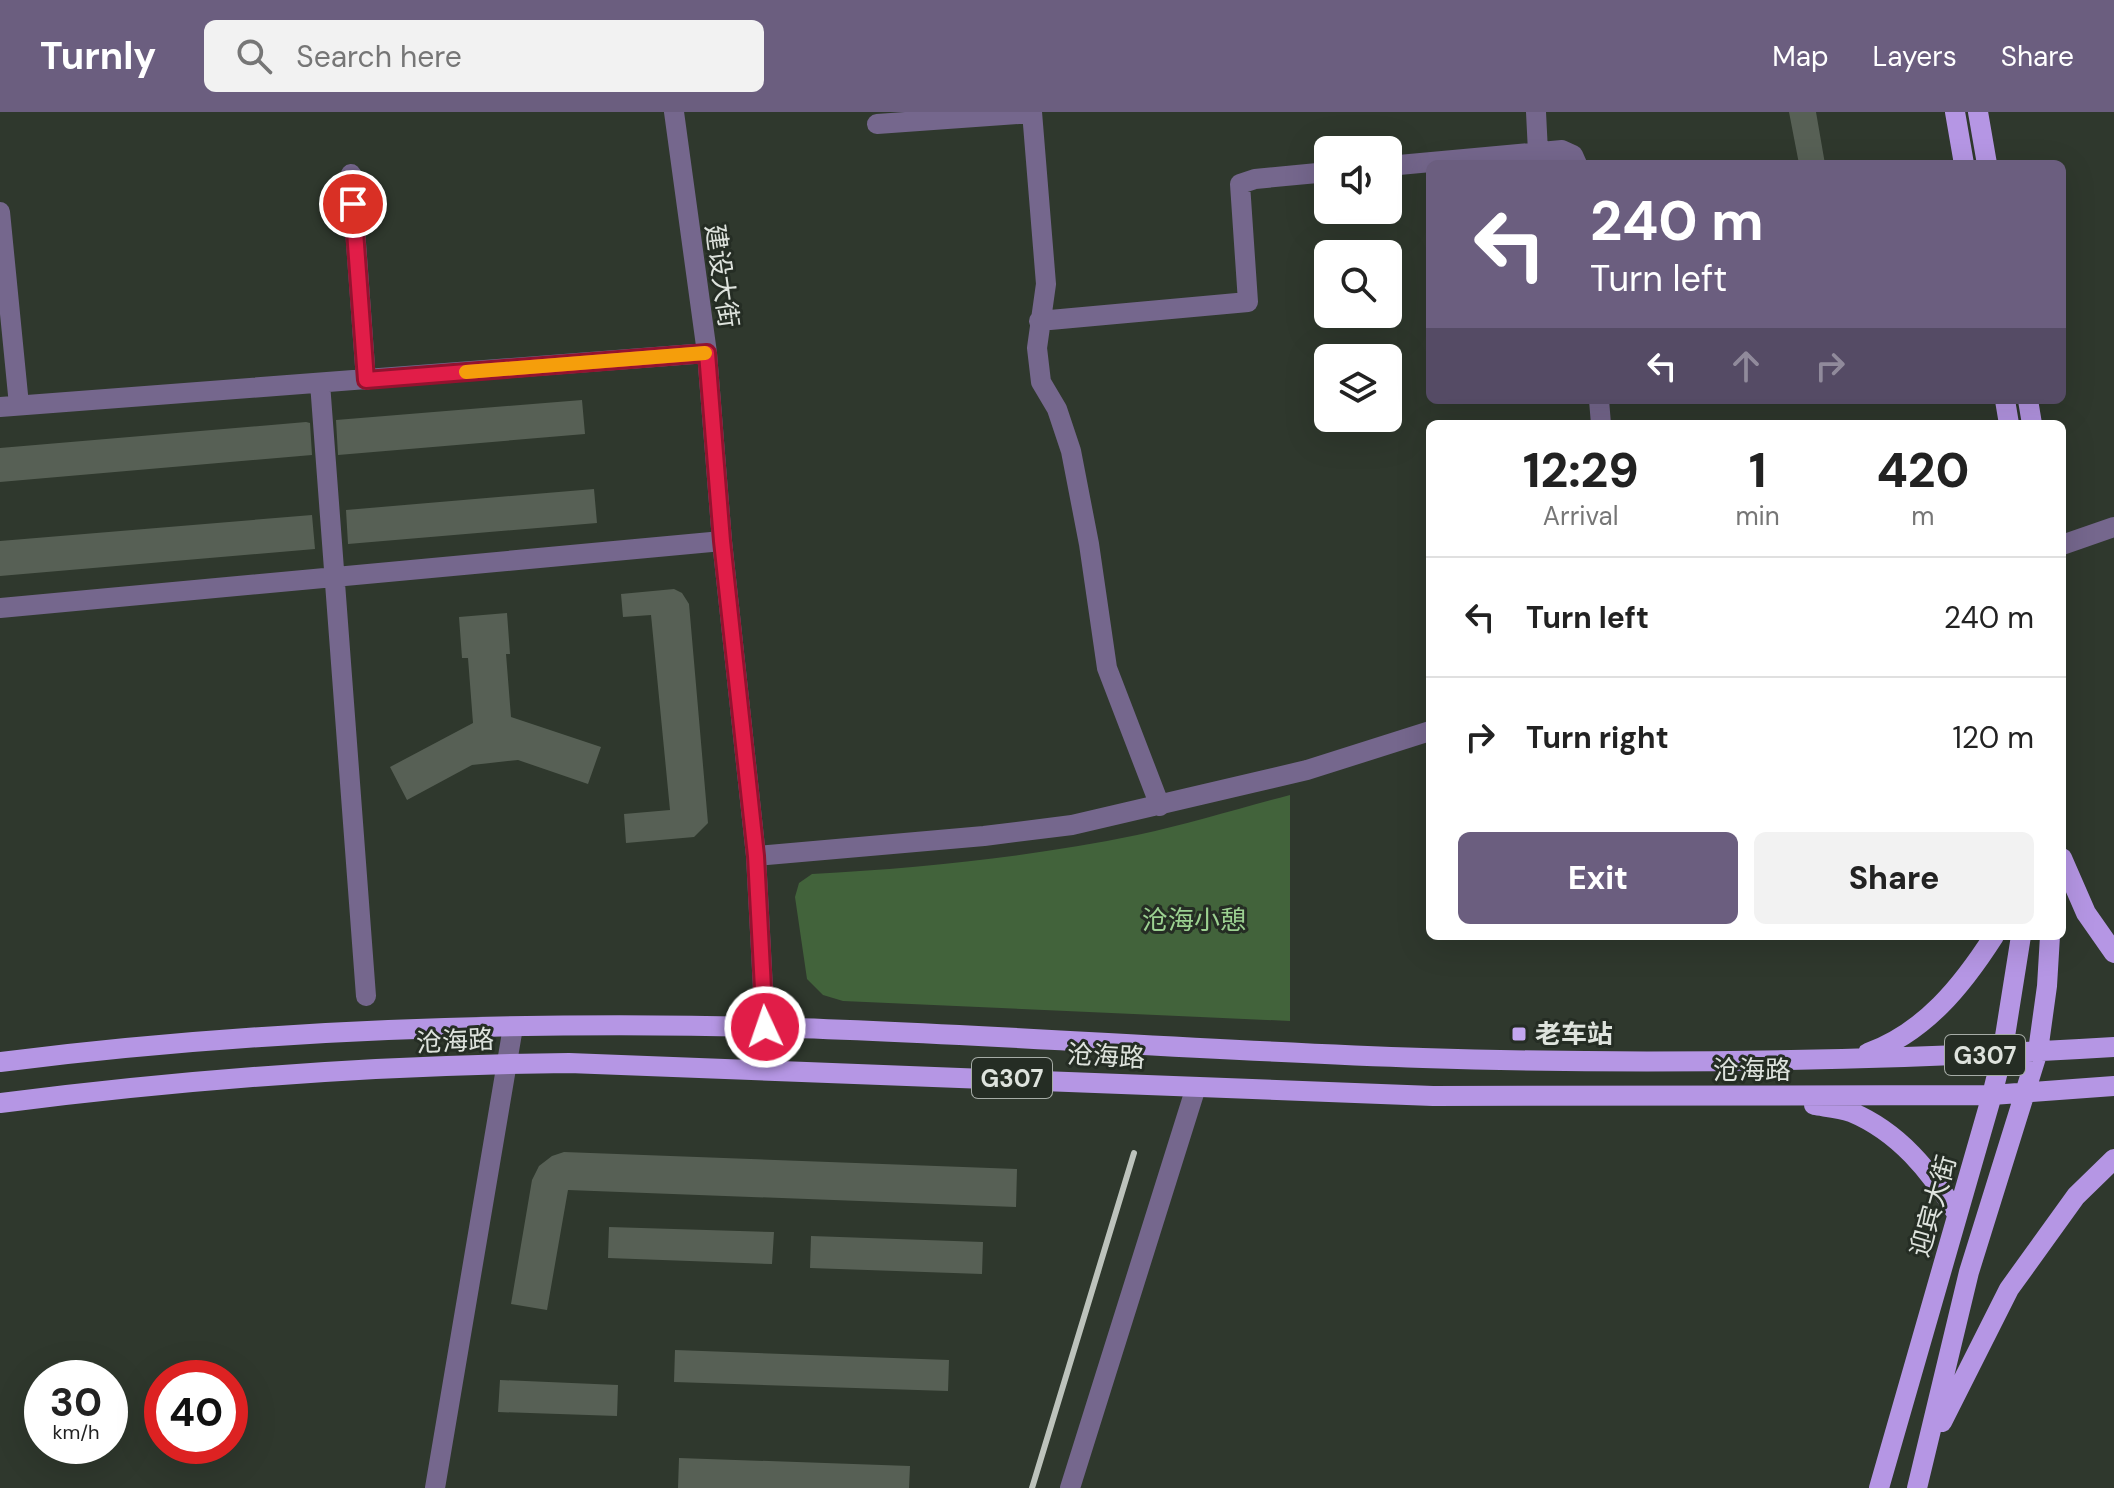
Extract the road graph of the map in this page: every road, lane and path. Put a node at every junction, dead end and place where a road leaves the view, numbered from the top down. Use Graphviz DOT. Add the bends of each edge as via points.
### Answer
graph roads {
  1 [pos="674,112"];
  2 [pos="1032,112"];
  3 [pos="1536,112"];
  4 [pos="1955,112"];
  5 [pos="1978,112"];
  6 [pos="877,124"];
  7 [pos="1538,152"];
  8 [pos="1452,160"];
  9 [pos="1575,160"];
  10 [pos="1963,160"];
  11 [pos="1986,160"];
  12 [pos="1426,162"];
  13 [pos="1402,165"];
  14 [pos="1314,173"];
  15 [pos="351,174"];
  16 [pos="0,212"];
  17 [pos="1039,321"];
  18 [pos="707,353"];
  19 [pos="366,380"];
  20 [pos="320,383"];
  21 [pos="9,406"];
  22 [pos="2114,527"];
  23 [pos="722,541"];
  24 [pos="2066,544"];
  25 [pos="333,578"];
  26 [pos="0,608"];
  27 [pos="1426,732"];
  28 [pos="1160,806"];
  29 [pos="756,856"];
  30 [pos="2066,867"];
  31 [pos="1991,940"];
  32 [pos="2020,940"];
  33 [pos="2050,940"];
  34 [pos="2114,953"];
  35 [pos="366,996"];
  36 [pos="513,1027"];
  37 [pos="765,1027"];
  38 [pos="2114,1047"];
  39 [pos="2038,1051"];
  40 [pos="2002,1055"];
  41 [pos="1855,1058"];
  42 [pos="0,1062"];
  43 [pos="507,1064"];
  44 [pos="761,1069"];
  45 [pos="2114,1086"];
  46 [pos="1196,1087"];
  47 [pos="2026,1093"];
  48 [pos="1992,1095"];
  49 [pos="1767,1096"];
  50 [pos="0,1103"];
  51 [pos="2114,1159"];
  52 [pos="1957,1214"];
  53 [pos="1926,1454"];
  54 [pos="435,1488"];
  55 [pos="1070,1488"];
  56 [pos="1879,1488"];
  57 [pos="1917,1488"];
  1 -- 18 [label="street, 建设大街"];
  2 -- 6 [label="street"];
  2 -- 17 [label="street" via="1046,284"];
  3 -- 7 [label="street"];
  4 -- 10 [label="main road"];
  5 -- 11 [label="main road"];
  7 -- 8 [label="street"];
  7 -- 9 [label="street" via="1562,150"];
  12 -- 13 [label="street"];
  14 -- 17 [label="street" via="1240,184 1248,302"];
  15 -- 19 [label="street"];
  16 -- 21 [label="street"];
  17 -- 28 [label="street" via="1041,382 1071,451 1107,668"];
  18 -- 19 [label="street"];
  18 -- 23 [label="street, 建设大街"];
  19 -- 20 [label="street"];
  20 -- 21 [label="street"];
  20 -- 25 [label="street"];
  22 -- 24 [label="street"];
  23 -- 25 [label="street"];
  23 -- 29 [label="street, 建设大街"];
  25 -- 26 [label="street"];
  25 -- 35 [label="street"];
  27 -- 28 [label="street" via="1307,770"];
  28 -- 29 [label="street" via="1028,831"];
  29 -- 37 [label="street, 建设大街"];
  30 -- 34 [label="main road" via="2086,913"];
  31 -- 41 [label="main road" via="1961,984 1928,1018 1882,1048"];
  32 -- 40 [label="main road, 迎宾大街"];
  33 -- 39 [label="main road, 迎宾大街"];
  36 -- 37 [label="main road, 沧海路 / G307"];
  36 -- 42 [label="main road, 沧海路 / G307" via="288,1036"];
  36 -- 43 [label="street"];
  37 -- 41 [label="main road, 沧海路 / G307" via="1423,1058"];
  37 -- 44 [label="street, 建设大街"];
  38 -- 39 [label="main road, 沧海路 / G307"];
  39 -- 40 [label="main road, 沧海路 / G307"];
  39 -- 47 [label="main road, 迎宾大街"];
  40 -- 41 [label="main road, 沧海路 / G307"];
  40 -- 48 [label="main road, 迎宾大街"];
  43 -- 44 [label="main road, 沧海路 / G307"];
  43 -- 50 [label="main road, 沧海路 / G307" via="216,1080"];
  43 -- 54 [label="street"];
  44 -- 46 [label="main road, 沧海路 / G307"];
  45 -- 47 [label="main road, 沧海路 / G307"];
  46 -- 49 [label="main road, 沧海路 / G307" via="1433,1096"];
  46 -- 55 [label="street"];
  47 -- 48 [label="main road, 沧海路 / G307"];
  47 -- 53 [label="main road, 迎宾大街" via="1969,1272"];
  48 -- 49 [label="main road, 沧海路 / G307"];
  48 -- 52 [label="main road, 迎宾大街"];
  49 -- 52 [label="main road" via="1849,1111 1881,1129 1916,1156"];
  51 -- 53 [label="main road" via="2076,1196 2009,1289"];
  52 -- 56 [label="main road, 迎宾大街"];
  53 -- 57 [label="main road, 迎宾大街"];
}
